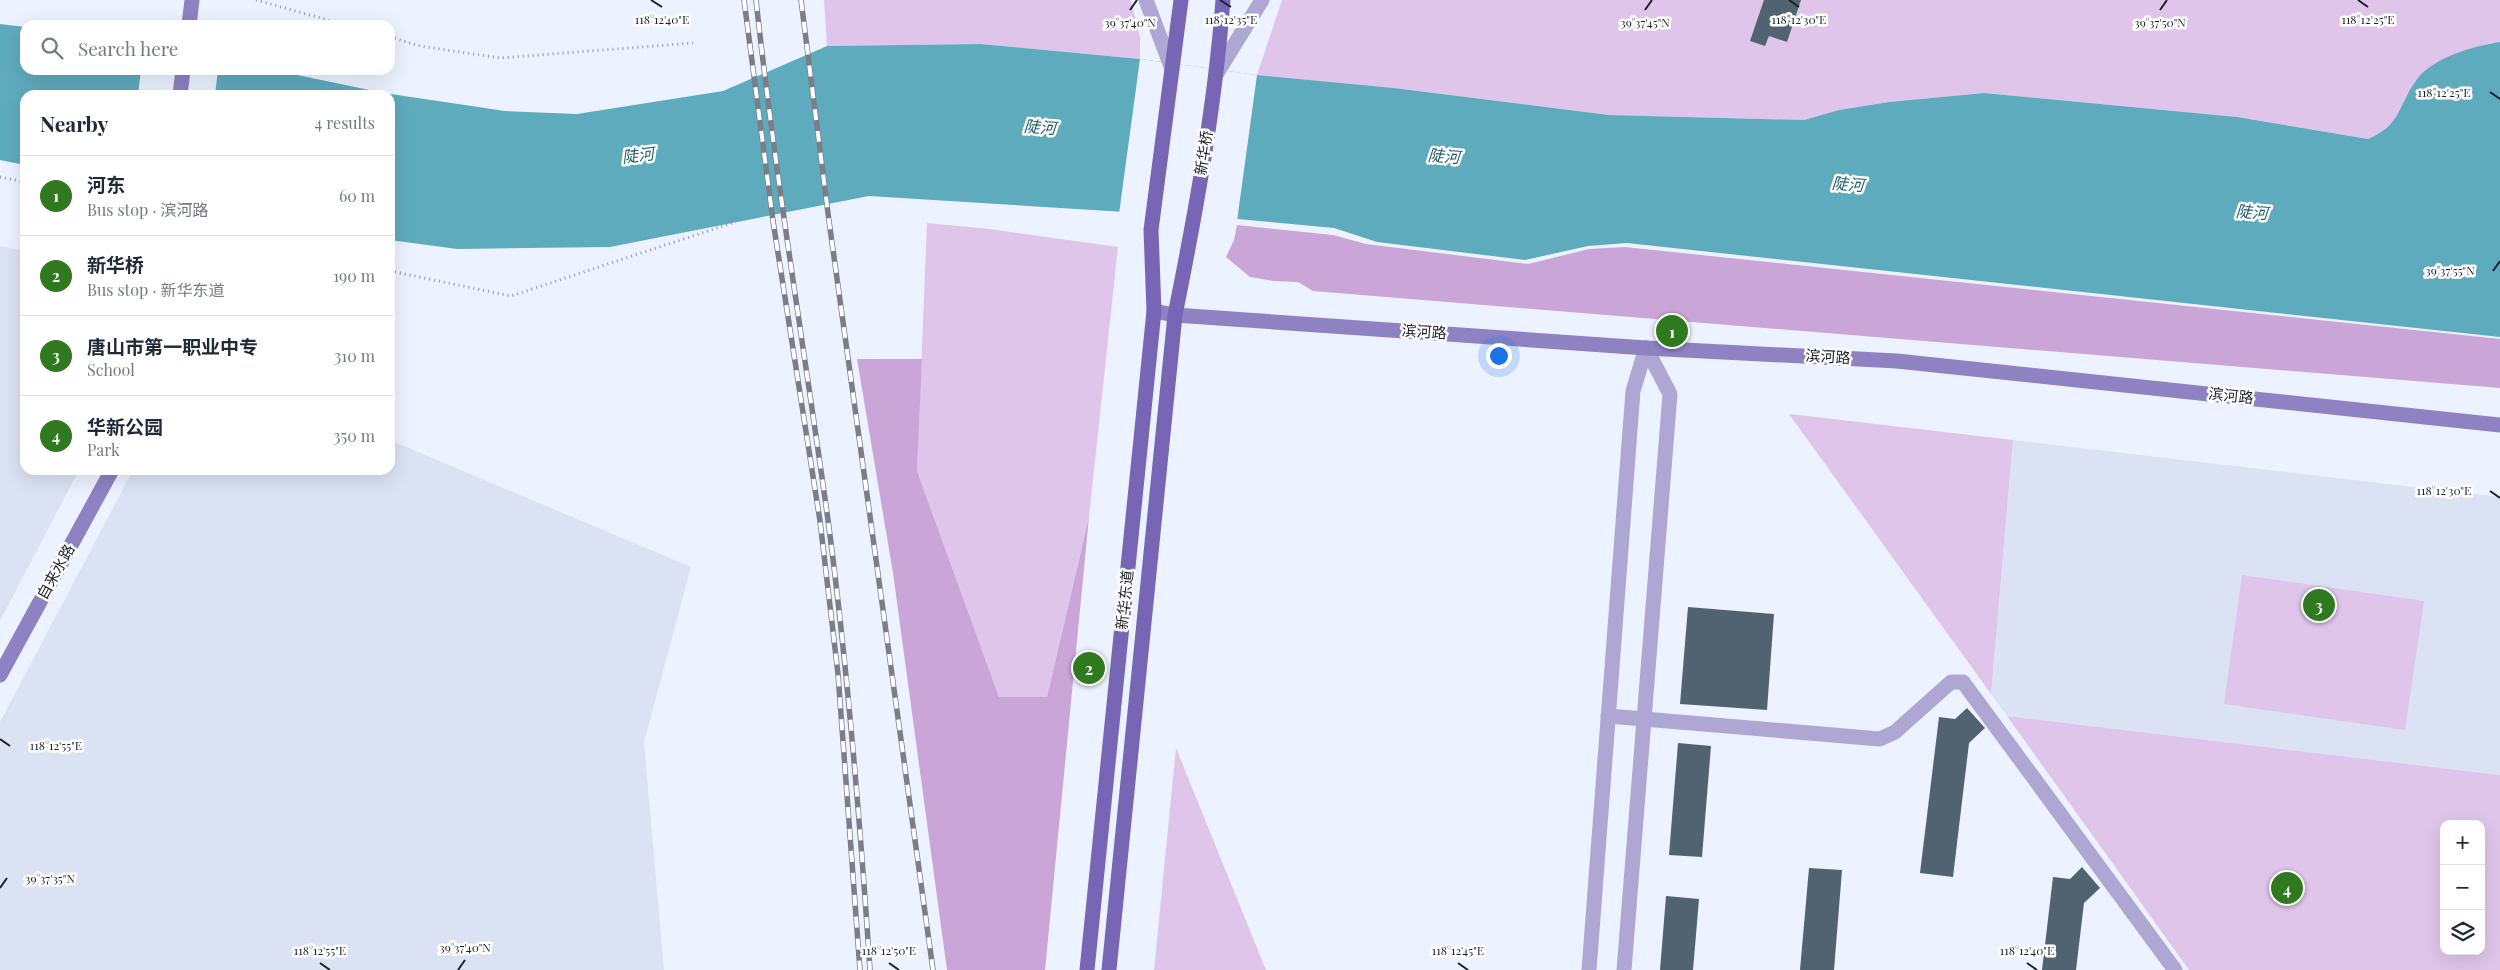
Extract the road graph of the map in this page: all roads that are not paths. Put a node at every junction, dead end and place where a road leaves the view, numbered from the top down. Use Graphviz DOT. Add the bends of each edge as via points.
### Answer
graph roads {
  1 [pos="192,0"];
  2 [pos="1146,0"];
  3 [pos="1177,0"];
  4 [pos="1181,0"];
  5 [pos="1228,0"];
  6 [pos="1262,0"];
  7 [pos="1222,8"];
  8 [pos="1179,16"];
  9 [pos="190,20"];
  10 [pos="1172,69"];
  11 [pos="1217,73"];
  12 [pos="182,75"];
  13 [pos="181,90"];
  14 [pos="1192,234"];
  15 [pos="1154,311"];
  16 [pos="1175,315"];
  17 [pos="1646,348"];
  18 [pos="2500,425"];
  19 [pos="109,475"];
  20 [pos="0,675"];
  21 [pos="1608,716"];
  22 [pos="1644,720"];
  23 [pos="1087,970"];
  24 [pos="1109,970"];
  25 [pos="1589,970"];
  26 [pos="1624,970"];
  27 [pos="2175,970"];
  1 -- 9 [label="main road"];
  2 -- 10 [label="street"];
  3 -- 8 [label="main road"];
  4 -- 8 [label="main road"];
  5 -- 7 [label="main road"];
  6 -- 11 [label="street"];
  7 -- 11 [label="main road"];
  8 -- 10 [label="main road"];
  10 -- 15 [label="main road, 新华东道" via="1151,230"];
  11 -- 14 [label="main road, 新华桥"];
  12 -- 13 [label="main road"];
  14 -- 16 [label="main road, 新华东道"];
  15 -- 16 [label="main road, 滨河路"];
  15 -- 23 [label="main road, 新华东道"];
  16 -- 17 [label="main road, 滨河路"];
  16 -- 24 [label="main road, 新华东道"];
  17 -- 18 [label="main road, 滨河路" via="1897,361"];
  17 -- 21 [label="street" via="1633,391"];
  17 -- 22 [label="street" via="1670,394"];
  19 -- 20 [label="main road, 自来水路"];
  21 -- 22 [label="street"];
  21 -- 25 [label="street"];
  22 -- 26 [label="street"];
  22 -- 27 [label="street" via="1880,739 1895,732 1951,682 1963,682"];
}
